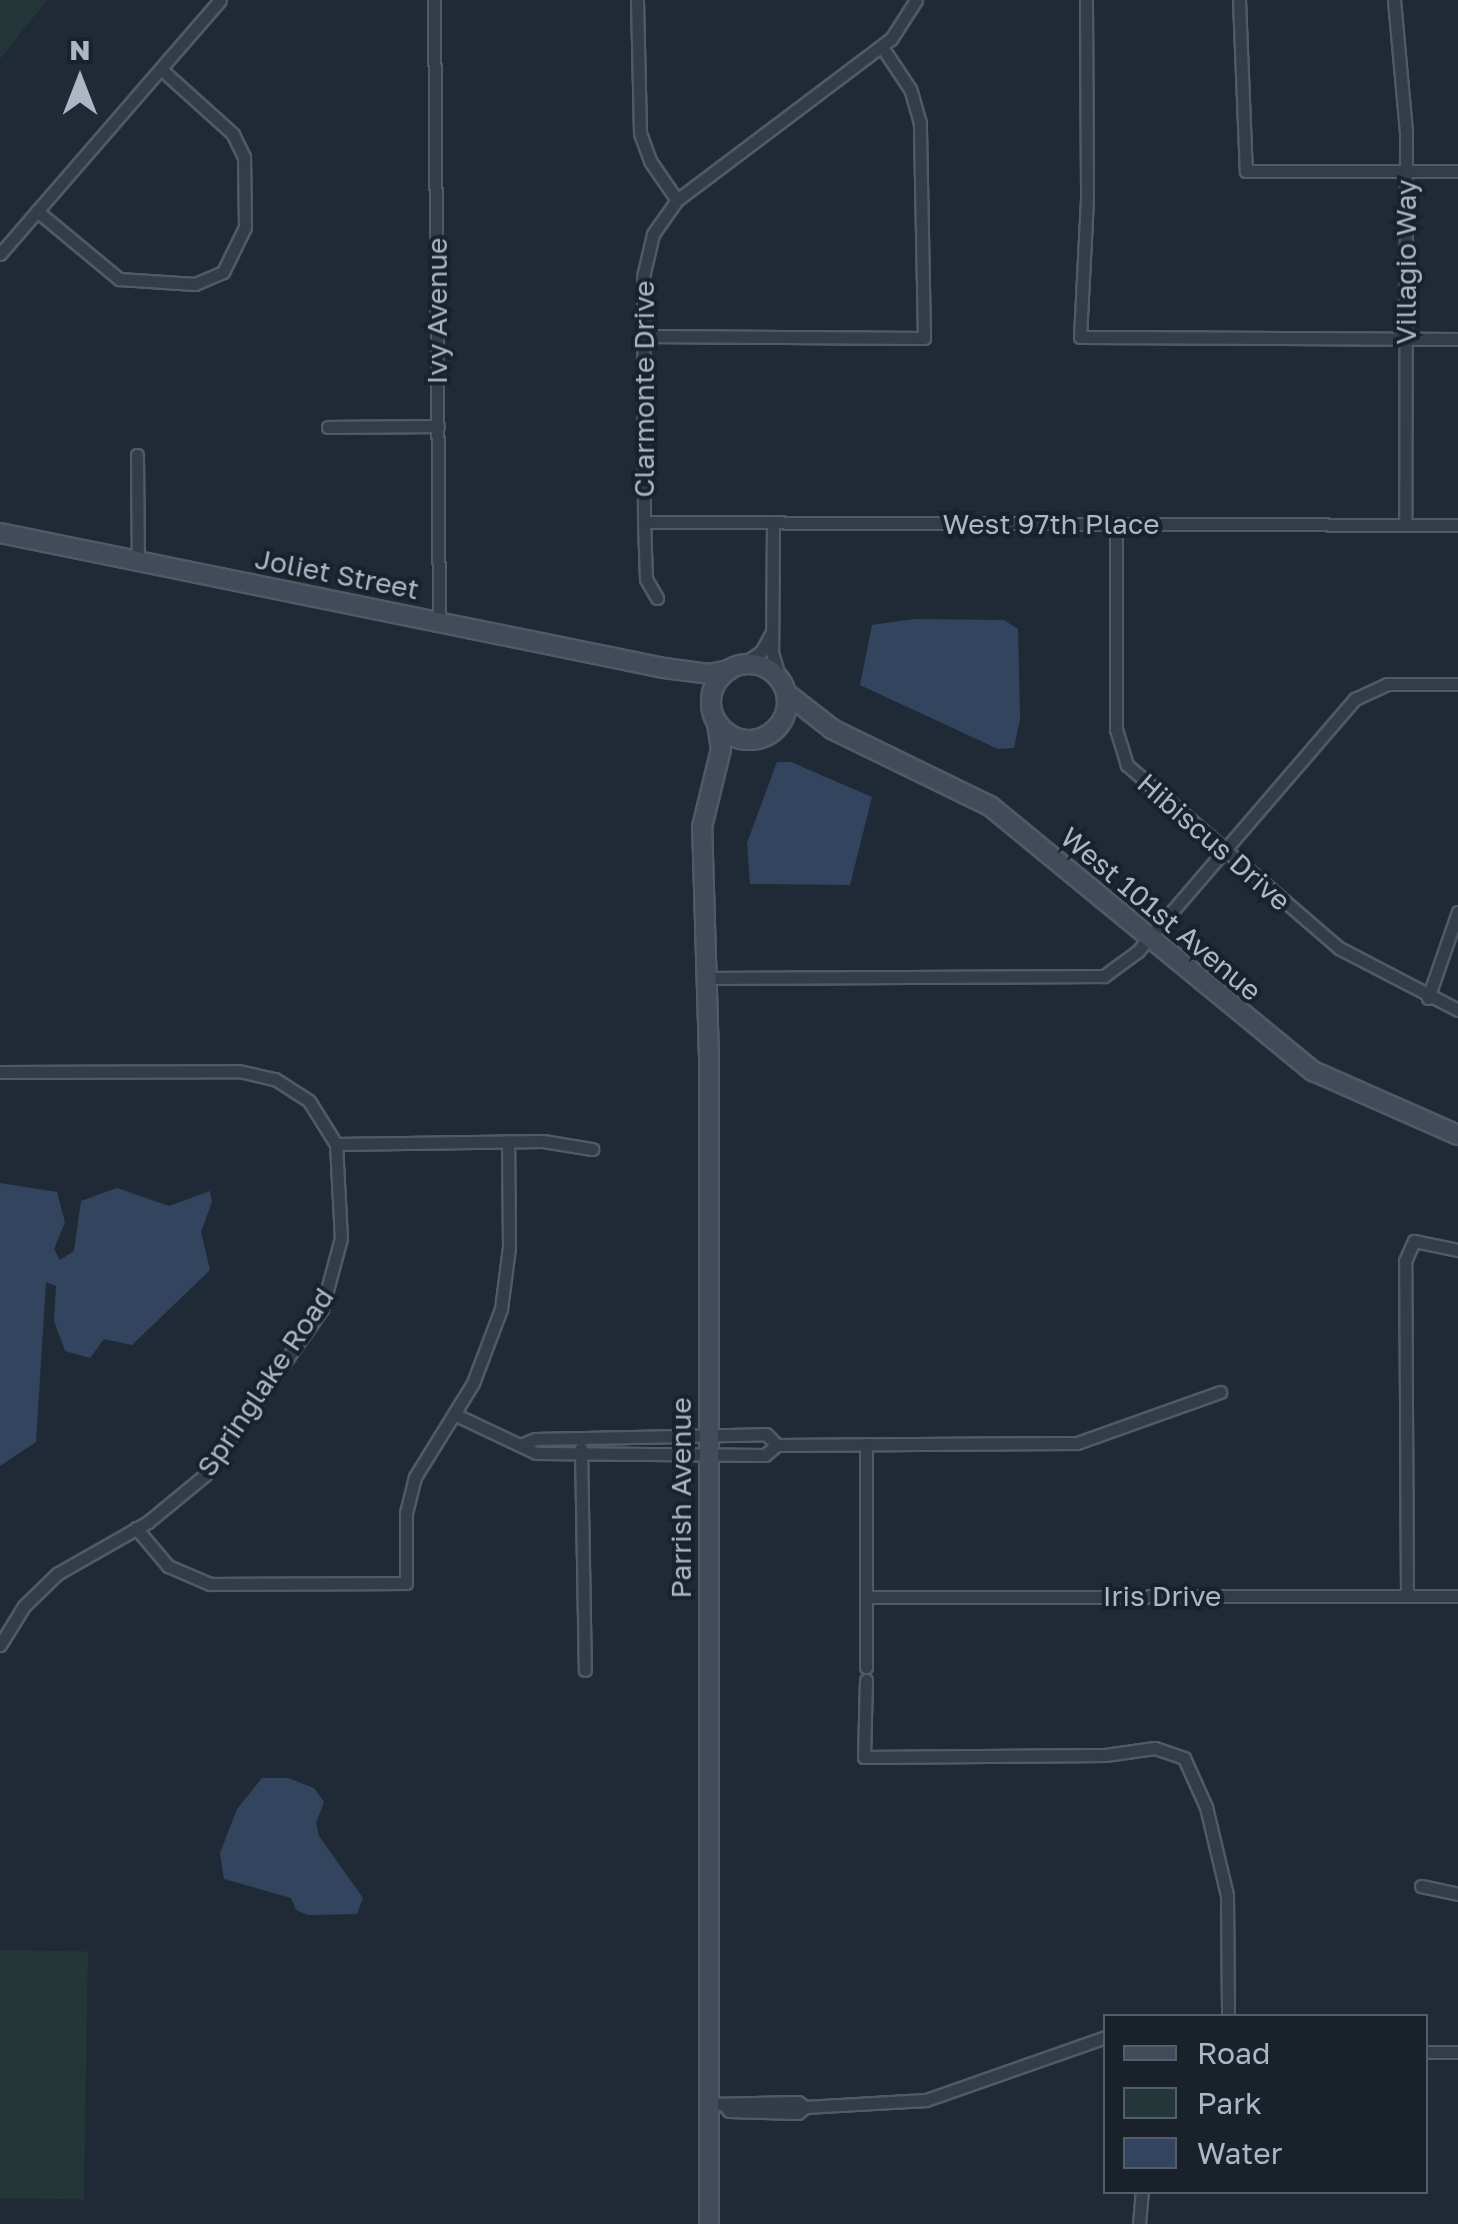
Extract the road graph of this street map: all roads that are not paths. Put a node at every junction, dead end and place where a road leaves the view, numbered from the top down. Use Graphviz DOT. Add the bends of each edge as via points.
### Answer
graph roads {
  1 [pos="220,0"];
  2 [pos="434,0"];
  3 [pos="636,0"];
  4 [pos="916,0"];
  5 [pos="1086,0"];
  6 [pos="1239,0"];
  7 [pos="1394,0"];
  8 [pos="882,47"];
  9 [pos="162,70"];
  10 [pos="1406,170"];
  11 [pos="1458,171"];
  12 [pos="677,200"];
  13 [pos="37,212"];
  14 [pos="0,254"];
  15 [pos="644,336"];
  16 [pos="1406,338"];
  17 [pos="1458,339"];
  18 [pos="438,426"];
  19 [pos="328,427"];
  20 [pos="137,454"];
  21 [pos="644,522"];
  22 [pos="773,522"];
  23 [pos="1116,524"];
  24 [pos="1405,524"];
  25 [pos="1458,525"];
  26 [pos="0,533"];
  27 [pos="138,563"];
  28 [pos="657,598"];
  29 [pos="440,621"];
  30 [pos="772,630"];
  31 [pos="735,667"];
  32 [pos="664,668"];
  33 [pos="1458,684"];
  34 [pos="783,687"];
  35 [pos="714,715"];
  36 [pos="832,729"];
  37 [pos="764,736"];
  38 [pos="714,774"];
  39 [pos="1223,851"];
  40 [pos="1458,912"];
  41 [pos="1149,938"];
  42 [pos="707,978"];
  43 [pos="1428,998"];
  44 [pos="1458,1010"];
  45 [pos="0,1072"];
  46 [pos="1458,1136"];
  47 [pos="508,1141"];
  48 [pos="336,1144"];
  49 [pos="592,1148"];
  50 [pos="1458,1250"];
  51 [pos="1220,1392"];
  52 [pos="454,1414"];
  53 [pos="581,1438"];
  54 [pos="866,1444"];
  55 [pos="520,1445"];
  56 [pos="709,1445"];
  57 [pos="777,1445"];
  58 [pos="581,1452"];
  59 [pos="136,1528"];
  60 [pos="1407,1596"];
  61 [pos="1458,1596"];
  62 [pos="866,1597"];
  63 [pos="0,1644"];
  64 [pos="584,1670"];
  65 [pos="1421,1886"];
  66 [pos="1458,1894"];
  67 [pos="1228,2014"];
  68 [pos="1103,2038"];
  69 [pos="1428,2052"];
  70 [pos="1458,2052"];
  71 [pos="716,2105"];
  72 [pos="1142,2194"];
  73 [pos="709,2224"];
  74 [pos="1140,2224"];
  1 -- 9 [label="street"];
  2 -- 18 [label="street, Ivy Avenue"];
  3 -- 12 [label="street" via="641,136"];
  4 -- 8 [label="street, Clarmonte Drive"];
  5 -- 16 [label="street" via="1080,337"];
  6 -- 10 [label="street" via="1246,36 1246,171"];
  7 -- 10 [label="street, Villagio Way"];
  8 -- 12 [label="street, Clarmonte Drive"];
  8 -- 15 [label="street" via="910,89 920,123 924,338"];
  9 -- 13 [label="street"];
  9 -- 13 [label="street" via="234,134 244,157 242,240 222,272 195,284 132,283"];
  10 -- 11 [label="street"];
  10 -- 16 [label="street, Villagio Way"];
  12 -- 15 [label="street, Clarmonte Drive" via="658,223 646,256"];
  13 -- 14 [label="street"];
  15 -- 21 [label="street, Clarmonte Drive"];
  16 -- 17 [label="street"];
  16 -- 24 [label="street, Villagio Way"];
  18 -- 19 [label="street"];
  18 -- 29 [label="street, Ivy Avenue"];
  20 -- 27 [label="street"];
  21 -- 22 [label="street, West 97th Place"];
  21 -- 28 [label="street, Clarmonte Drive" via="645,571"];
  22 -- 23 [label="street, West 97th Place"];
  22 -- 30 [label="street"];
  23 -- 24 [label="street, West 97th Place"];
  23 -- 39 [label="street, Hibiscus Drive" via="1120,748 1142,782"];
  24 -- 25 [label="street, West 97th Place"];
  26 -- 27 [label="street, Joliet Street"];
  27 -- 29 [label="street, Joliet Street"];
  29 -- 32 [label="street, Joliet Street"];
  30 -- 31 [label="street" via="762,652"];
  30 -- 34 [label="street"];
  31 -- 32 [label="street, Joliet Street" via="709,674"];
  31 -- 34 [label="street" via="766,668"];
  31 -- 35 [label="street, Parrish Avenue" via="713,688"];
  32 -- 35 [label="street, Joliet Street" via="700,686"];
  33 -- 39 [label="street" via="1387,684 1354,700"];
  34 -- 36 [label="street, West 101st Avenue"];
  34 -- 37 [label="street" via="784,717"];
  35 -- 37 [label="street" via="737,738"];
  35 -- 38 [label="street, Parrish Avenue" via="722,743"];
  36 -- 37 [label="street, West 101st Avenue" via="798,722"];
  36 -- 41 [label="street, West 101st Avenue" via="980,798"];
  37 -- 38 [label="street" via="734,750"];
  38 -- 42 [label="street, Parrish Avenue" via="702,827"];
  39 -- 41 [label="street"];
  39 -- 43 [label="street, Hibiscus Drive" via="1339,948"];
  40 -- 43 [label="street"];
  41 -- 42 [label="street" via="1120,968 1089,980"];
  41 -- 46 [label="street, West 101st Avenue" via="1313,1072"];
  42 -- 56 [label="street, Parrish Avenue"];
  43 -- 44 [label="street, Hibiscus Drive"];
  45 -- 48 [label="street" via="263,1074 308,1101"];
  47 -- 48 [label="street"];
  47 -- 49 [label="street"];
  47 -- 52 [label="street" via="504,1296 486,1355"];
  48 -- 59 [label="street, Springlake Road" via="341,1250 329,1296 215,1462 185,1495"];
  50 -- 60 [label="street" via="1414,1241 1405,1260"];
  51 -- 54 [label="street" via="1077,1443"];
  52 -- 55 [label="street"];
  52 -- 59 [label="street" via="422,1460 408,1497 406,1583 210,1584 168,1566"];
  53 -- 55 [label="street"];
  53 -- 56 [label="street"];
  53 -- 58 [label="street"];
  54 -- 57 [label="street"];
  54 -- 62 [label="street"];
  55 -- 58 [label="street" via="536,1453"];
  56 -- 57 [label="street" via="765,1455"];
  56 -- 57 [label="street" via="766,1434"];
  56 -- 58 [label="street"];
  56 -- 71 [label="street, Parrish Avenue"];
  58 -- 64 [label="street"];
  59 -- 63 [label="street, Springlake Road" via="46,1584"];
  60 -- 61 [label="street, Iris Drive"];
  60 -- 62 [label="street, Iris Drive"];
  62 -- 67 [label="street" via="864,1758 1155,1748 1184,1758 1206,1807 1227,1896"];
  65 -- 66 [label="street"];
  68 -- 71 [label="street" via="926,2100 805,2107 798,2113"];
  69 -- 70 [label="street"];
  71 -- 73 [label="street, Parrish Avenue"];
  72 -- 74 [label="street"];
}
